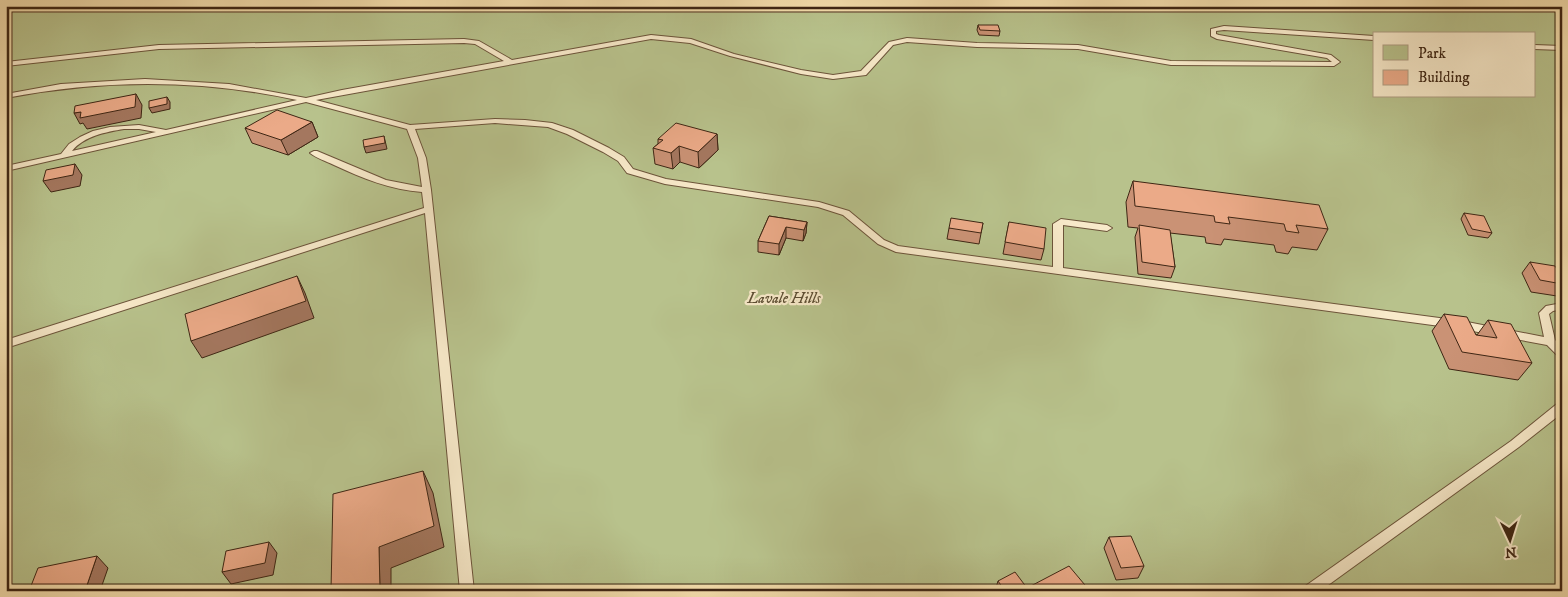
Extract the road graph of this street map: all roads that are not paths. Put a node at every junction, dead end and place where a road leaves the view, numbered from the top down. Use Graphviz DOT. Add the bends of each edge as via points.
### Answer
graph roads {
  1 [pos="1373,38"];
  2 [pos="1536,47"];
  3 [pos="1562,48"];
  4 [pos="511,62"];
  5 [pos="6,64"];
  6 [pos="6,96"];
  7 [pos="304,100"];
  8 [pos="410,127"];
  9 [pos="164,132"];
  10 [pos="314,152"];
  11 [pos="64,156"];
  12 [pos="6,169"];
  13 [pos="427,190"];
  14 [pos="430,209"];
  15 [pos="1107,228"];
  16 [pos="1058,270"];
  17 [pos="1562,306"];
  18 [pos="1550,342"];
  19 [pos="6,344"];
  20 [pos="1562,353"];
  21 [pos="1562,406"];
  22 [pos="467,591"];
  23 [pos="1309,591"];
  1 -- 4 [label="lane" via="1224,28 1213,30 1215,36 1227,40 1329,56 1337,62 1334,64 1171,63 1078,47 907,40 891,43 863,73 834,77 732,55 692,41 662,37 640,38"];
  2 -- 3 [label="lane"];
  4 -- 5 [label="lane" via="477,42 464,41 159,47"];
  4 -- 7 [label="lane"];
  6 -- 7 [label="lane" via="88,84 150,81 231,86"];
  7 -- 8 [label="lane"];
  7 -- 9 [label="lane"];
  8 -- 13 [label="lane" via="422,158"];
  8 -- 16 [label="lane" via="495,121 548,125 606,150 621,159 630,171 665,181 819,205 846,213 896,249"];
  9 -- 11 [label="lane"];
  9 -- 11 [label="lane" via="152,127 111,129 80,139 69,146"];
  10 -- 13 [label="lane" via="390,184"];
  11 -- 12 [label="lane"];
  13 -- 14 [label="lane"];
  14 -- 19 [label="lane"];
  14 -- 22 [label="lane"];
  15 -- 16 [label="lane" via="1058,224"];
  16 -- 18 [label="lane" via="1462,325"];
  17 -- 18 [label="lane" via="1544,312"];
  18 -- 20 [label="lane"];
  21 -- 23 [label="lane" via="1515,444"];
}
